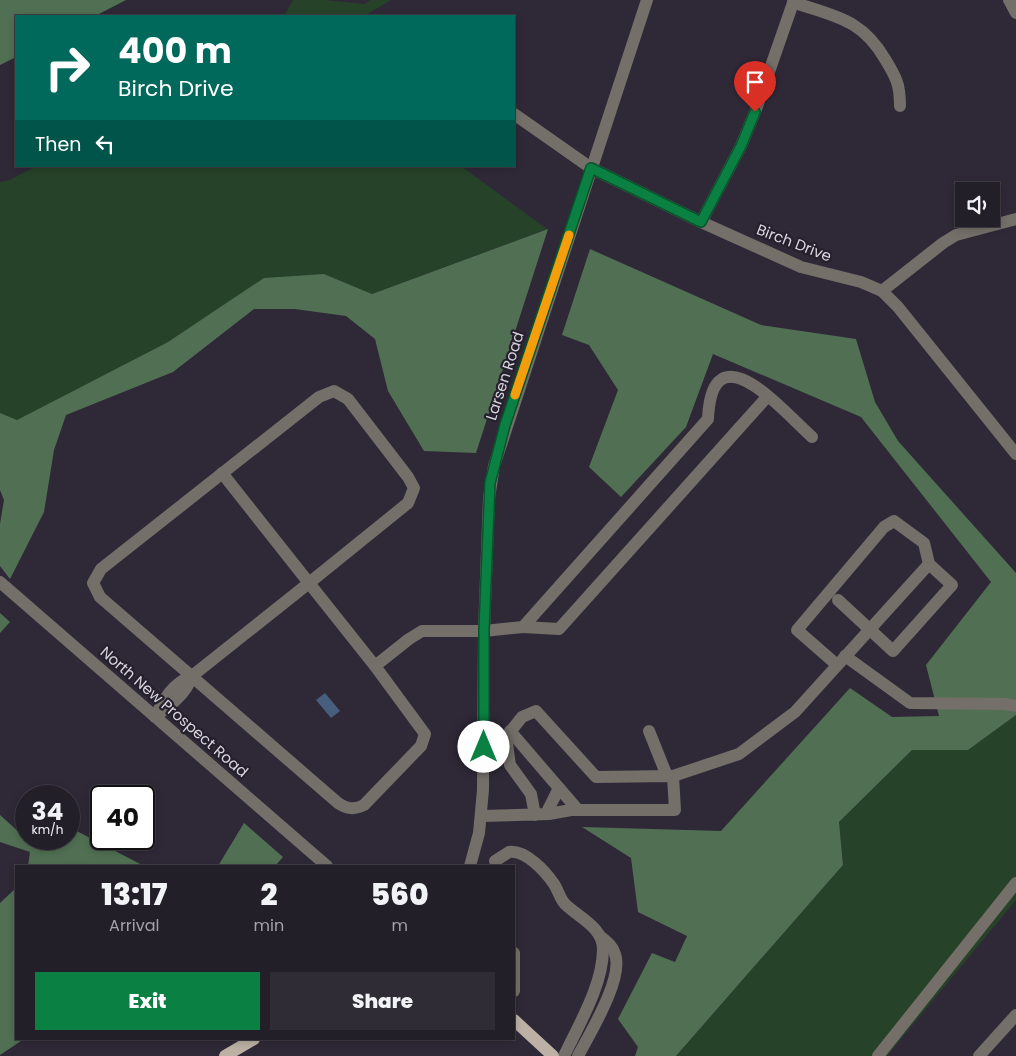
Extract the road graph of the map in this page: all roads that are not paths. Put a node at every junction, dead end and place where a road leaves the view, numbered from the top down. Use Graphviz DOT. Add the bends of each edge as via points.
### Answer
graph roads {
  1 [pos="647,0"];
  2 [pos="1008,0"];
  3 [pos="794,1"];
  4 [pos="1016,13"];
  5 [pos="900,106"];
  6 [pos="515,115"];
  7 [pos="591,168"];
  8 [pos="1016,220"];
  9 [pos="701,222"];
  10 [pos="882,291"];
  11 [pos="767,396"];
  12 [pos="812,436"];
  13 [pos="1016,454"];
  14 [pos="222,472"];
  15 [pos="929,564"];
  16 [pos="0,582"];
  17 [pos="309,583"];
  18 [pos="838,600"];
  19 [pos="523,627"];
  20 [pos="484,630"];
  21 [pos="870,630"];
  22 [pos="841,661"];
  23 [pos="376,666"];
  24 [pos="192,676"];
  25 [pos="1016,706"];
  26 [pos="156,717"];
  27 [pos="510,731"];
  28 [pos="649,731"];
  29 [pos="670,776"];
  30 [pos="559,788"];
  31 [pos="578,810"];
  32 [pos="540,814"];
  33 [pos="481,816"];
  34 [pos="475,850"];
  35 [pos="497,863"];
  36 [pos="326,865"];
  37 [pos="472,865"];
  38 [pos="1016,883"];
  39 [pos="600,936"];
  40 [pos="1016,1015"];
  41 [pos="515,1021"];
  42 [pos="252,1040"];
  43 [pos="225,1056"];
  44 [pos="553,1056"];
  45 [pos="564,1056"];
  46 [pos="578,1056"];
  47 [pos="878,1056"];
  48 [pos="979,1056"];
  1 -- 7 [label="street, Larsen Road"];
  2 -- 4 [label="street"];
  3 -- 5 [label="street" via="848,21 867,33 898,81"];
  3 -- 9 [label="street" via="741,146"];
  6 -- 7 [label="street, Birch Drive"];
  7 -- 9 [label="street, Birch Drive"];
  7 -- 20 [label="street, Larsen Road" via="494,466 489,498"];
  8 -- 10 [label="street" via="956,235"];
  9 -- 10 [label="street, Birch Drive" via="801,267 861,282"];
  10 -- 13 [label="street, Birch Drive"];
  11 -- 12 [label="street"];
  11 -- 19 [label="street" via="559,629"];
  11 -- 19 [label="street" via="748,380 738,377 723,378 716,383 709,401 708,419"];
  14 -- 17 [label="street"];
  14 -- 17 [label="street" via="319,397 334,391 348,400 408,476 414,493 408,503"];
  14 -- 24 [label="street" via="101,569 93,583 100,598"];
  15 -- 21 [label="street"];
  15 -- 21 [label="street" via="952,585 893,651"];
  15 -- 22 [label="street" via="924,543 894,520 884,527 797,630"];
  16 -- 26 [label="street, North New Prospect Road"];
  17 -- 23 [label="street"];
  17 -- 24 [label="street"];
  18 -- 21 [label="street"];
  19 -- 20 [label="street"];
  20 -- 23 [label="street" via="422,631"];
  20 -- 33 [label="street, Larsen Road"];
  21 -- 22 [label="street"];
  22 -- 25 [label="street" via="910,703"];
  22 -- 29 [label="street" via="795,712 739,754"];
  23 -- 24 [label="street" via="420,724 425,738 422,746 364,804 349,809 338,803"];
  24 -- 26 [label="street" via="180,680 163,699"];
  26 -- 36 [label="street, North New Prospect Road"];
  27 -- 29 [label="street" via="522,718 536,711 596,777"];
  27 -- 30 [label="street"];
  27 -- 32 [label="street" via="506,737 510,765 531,794"];
  28 -- 29 [label="street"];
  29 -- 31 [label="street" via="675,810"];
  30 -- 31 [label="street"];
  30 -- 32 [label="street"];
  31 -- 32 [label="street"];
  32 -- 33 [label="street"];
  33 -- 34 [label="street, Larsen Road"];
  34 -- 35 [label="street"];
  34 -- 37 [label="street, Larsen Road"];
  35 -- 39 [label="street" via="509,852 523,854 548,877 564,903"];
  38 -- 47 [label="street"];
  39 -- 45 [label="street" via="603,948 597,979"];
  39 -- 46 [label="street" via="615,953 617,970"];
  40 -- 48 [label="street"];
  41 -- 44 [label="main road"];
  42 -- 43 [label="main road"];
}
